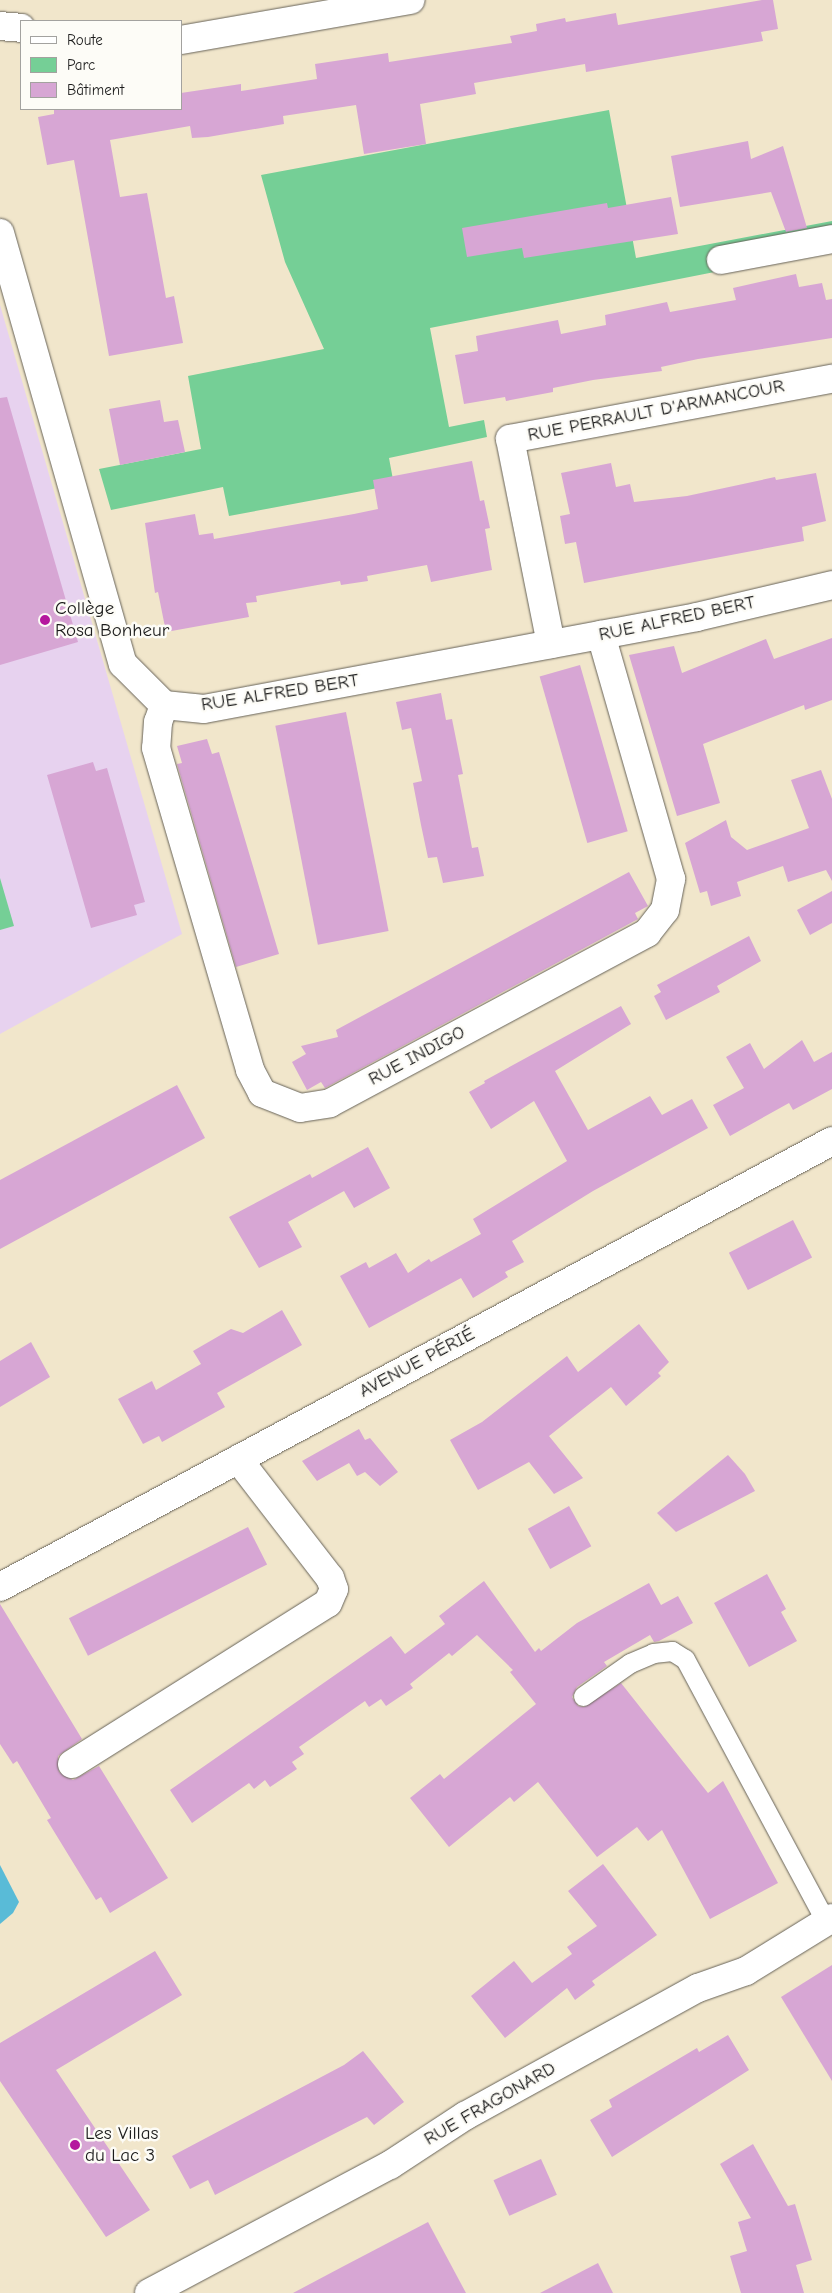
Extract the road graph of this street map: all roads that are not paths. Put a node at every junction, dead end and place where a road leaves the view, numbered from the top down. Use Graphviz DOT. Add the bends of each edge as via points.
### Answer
graph roads {
  1 [pos="412,0"];
  2 [pos="0,26"];
  3 [pos="20,28"];
  4 [pos="182,40"];
  5 [pos="0,233"];
  6 [pos="832,238"];
  7 [pos="721,260"];
  8 [pos="832,379"];
  9 [pos="832,585"];
  10 [pos="601,635"];
  11 [pos="550,644"];
  12 [pos="164,705"];
  13 [pos="832,1141"];
  14 [pos="238,1458"];
  15 [pos="1,1586"];
  16 [pos="583,1696"];
  17 [pos="72,1764"];
  18 [pos="829,1920"];
  19 [pos="149,2293"];
  1 -- 4 [label="street"];
  2 -- 3 [label="street"];
  5 -- 12 [label="street" via="123,664"];
  6 -- 7 [label="street"];
  8 -- 11 [label="street, RUE PERRAULT D'ARMANCOUR" via="510,439"];
  9 -- 10 [label="street, RUE ALFRED BERT" via="697,617"];
  10 -- 11 [label="street, RUE ALFRED BERT"];
  10 -- 12 [label="street, RUE INDIGO" via="671,879 665,910 647,933 330,1103 300,1108 262,1093 250,1070 156,748 158,722"];
  11 -- 12 [label="street, RUE ALFRED BERT" via="204,709"];
  13 -- 14 [label="street, AVENUE PÉRIÉ"];
  14 -- 15 [label="street, AVENUE PÉRIÉ"];
  14 -- 17 [label="street" via="330,1578 334,1589 328,1602"];
  16 -- 18 [label="lane" via="630,1663 653,1653 672,1651 685,1659"];
  18 -- 19 [label="street, RUE FRAGONARD" via="746,1971 698,1988 465,2116 390,2165"];
}
